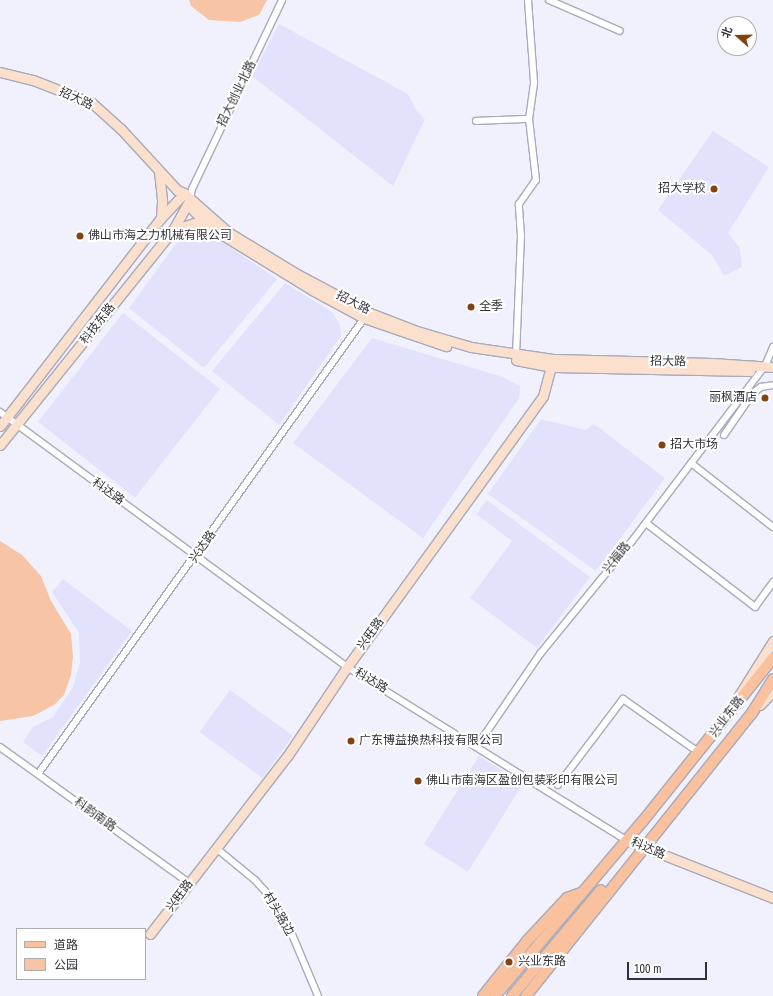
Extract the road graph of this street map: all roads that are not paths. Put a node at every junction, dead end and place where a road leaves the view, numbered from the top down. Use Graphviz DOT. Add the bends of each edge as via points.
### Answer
graph roads {
  1 [pos="282,0"];
  2 [pos="528,0"];
  3 [pos="549,0"];
  4 [pos="620,31"];
  5 [pos="0,72"];
  6 [pos="529,119"];
  7 [pos="476,121"];
  8 [pos="158,171"];
  9 [pos="185,195"];
  10 [pos="161,218"];
  11 [pos="211,228"];
  12 [pos="173,230"];
  13 [pos="367,315"];
  14 [pos="773,347"];
  15 [pos="516,355"];
  16 [pos="553,363"];
  17 [pos="766,368"];
  18 [pos="773,374"];
  19 [pos="773,385"];
  20 [pos="3,414"];
  21 [pos="16,425"];
  22 [pos="0,426"];
  23 [pos="724,435"];
  24 [pos="0,445"];
  25 [pos="691,463"];
  26 [pos="646,523"];
  27 [pos="773,527"];
  28 [pos="197,556"];
  29 [pos="773,582"];
  30 [pos="773,641"];
  31 [pos="773,658"];
  32 [pos="347,667"];
  33 [pos="773,679"];
  34 [pos="773,691"];
  35 [pos="752,713"];
  36 [pos="723,722"];
  37 [pos="477,746"];
  38 [pos="0,747"];
  39 [pos="698,752"];
  40 [pos="38,774"];
  41 [pos="558,784"];
  42 [pos="650,811"];
  43 [pos="666,822"];
  44 [pos="626,840"];
  45 [pos="216,848"];
  46 [pos="643,848"];
  47 [pos="624,870"];
  48 [pos="189,883"];
  49 [pos="581,894"];
  50 [pos="773,898"];
  51 [pos="150,934"];
  52 [pos="318,996"];
  53 [pos="483,996"];
  54 [pos="495,996"];
  55 [pos="512,996"];
  56 [pos="526,996"];
  1 -- 9 [label="street, 招大创业北路"];
  2 -- 6 [label="street" via="534,82"];
  3 -- 4 [label="street"];
  5 -- 8 [label="main road, 招大路" via="33,80 92,103 122,129"];
  6 -- 7 [label="street"];
  6 -- 15 [label="street" via="536,180 519,204 521,236"];
  8 -- 9 [label="main road, 招大路"];
  8 -- 10 [label="main road" via="162,202"];
  9 -- 10 [label="main road"];
  9 -- 11 [label="main road, 招大路"];
  9 -- 12 [label="main road, 科技东路"];
  9 -- 13 [label="main road, 招大路" via="228,232"];
  10 -- 20 [label="main road"];
  11 -- 12 [label="main road" via="194,223"];
  11 -- 13 [label="main road, 招大路" via="262,262"];
  12 -- 21 [label="main road, 科技东路"];
  13 -- 15 [label="main road, 招大路" via="471,347"];
  13 -- 16 [label="main road, 招大路" via="465,351"];
  13 -- 28 [label="street, 兴达路"];
  14 -- 17 [label="street, 兴福路"];
  15 -- 16 [label="main road, 招大路"];
  16 -- 17 [label="main road, 招大路"];
  16 -- 32 [label="main road, 兴旺路" via="543,396"];
  17 -- 18 [label="main road, 招大路"];
  17 -- 25 [label="street, 兴福路"];
  19 -- 23 [label="street" via="761,387 753,393"];
  20 -- 21 [label="street, 科达路"];
  20 -- 22 [label="main road"];
  21 -- 24 [label="main road, 科技东路"];
  21 -- 28 [label="street, 科达路"];
  25 -- 26 [label="street, 兴福路"];
  25 -- 27 [label="street"];
  26 -- 29 [label="street" via="755,607"];
  26 -- 37 [label="street, 兴福路" via="540,654"];
  28 -- 32 [label="street, 科达路"];
  28 -- 40 [label="street, 兴达路"];
  30 -- 36 [label="main road"];
  31 -- 36 [label="main road, 兴业东路"];
  32 -- 37 [label="street, 科达路"];
  32 -- 45 [label="main road, 兴旺路" via="288,755"];
  33 -- 35 [label="main road"];
  34 -- 35 [label="main road"];
  35 -- 43 [label="main road"];
  36 -- 39 [label="main road, 兴业东路"];
  37 -- 44 [label="street, 科达路"];
  38 -- 40 [label="street, 科韵南路"];
  39 -- 41 [label="street" via="623,699"];
  39 -- 42 [label="main road, 兴业东路"];
  40 -- 48 [label="street, 科韵南路"];
  42 -- 43 [label="main road" via="649,817 655,823"];
  42 -- 44 [label="main road, 兴业东路"];
  43 -- 46 [label="main road"];
  44 -- 46 [label="main road, 科达路"];
  44 -- 49 [label="main road, 兴业东路"];
  45 -- 48 [label="main road, 兴旺路"];
  45 -- 52 [label="street, 村头路边" via="255,880 271,898 291,932"];
  46 -- 47 [label="main road"];
  46 -- 50 [label="main road, 科达路"];
  47 -- 55 [label="main road" via="619,869"];
  47 -- 56 [label="main road"];
  48 -- 51 [label="main road, 兴旺路"];
  49 -- 53 [label="main road" via="566,898"];
  49 -- 54 [label="main road, 兴业东路"];
}
